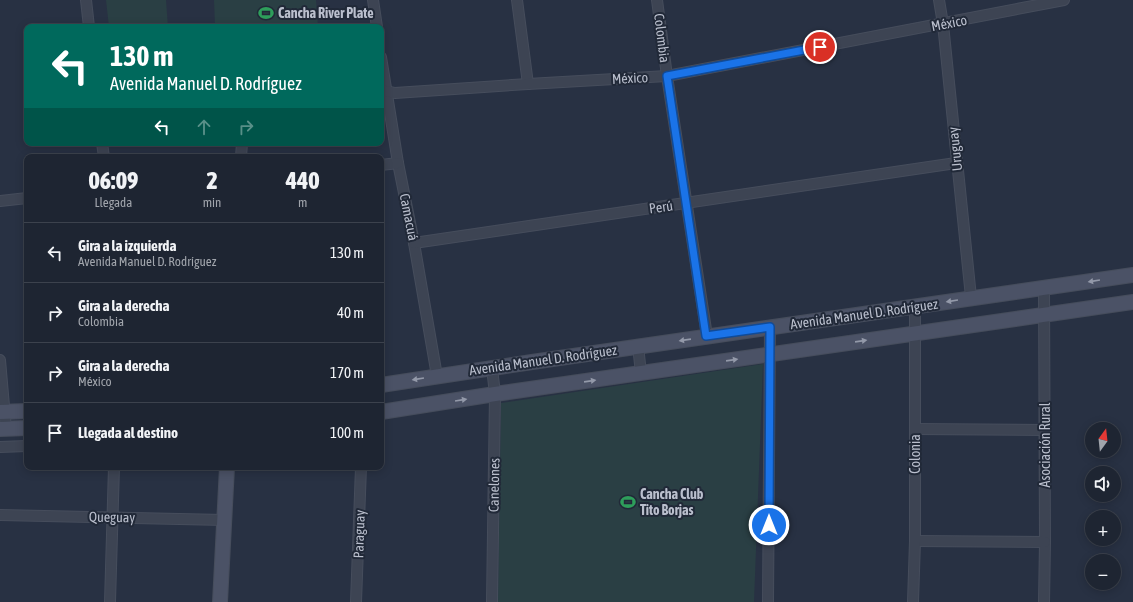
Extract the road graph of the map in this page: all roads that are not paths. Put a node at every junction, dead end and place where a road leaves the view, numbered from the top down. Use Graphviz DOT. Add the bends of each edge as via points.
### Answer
graph roads {
  1 [pos="86,0"];
  2 [pos="373,0"];
  3 [pos="516,0"];
  4 [pos="657,0"];
  5 [pos="939,0"];
  6 [pos="1064,0"];
  7 [pos="89,24"];
  8 [pos="377,24"];
  9 [pos="943,24"];
  10 [pos="667,76"];
  11 [pos="528,84"];
  12 [pos="384,91"];
  13 [pos="384,96"];
  14 [pos="398,163"];
  15 [pos="956,163"];
  16 [pos="384,165"];
  17 [pos="24,198"];
  18 [pos="0,200"];
  19 [pos="687,204"];
  20 [pos="414,243"];
  21 [pos="1133,275"];
  22 [pos="1044,288"];
  23 [pos="970,298"];
  24 [pos="1133,302"];
  25 [pos="915,307"];
  26 [pos="1044,314"];
  27 [pos="770,327"];
  28 [pos="916,333"];
  29 [pos="706,336"];
  30 [pos="638,346"];
  31 [pos="770,354"];
  32 [pos="0,360"];
  33 [pos="492,368"];
  34 [pos="641,373"];
  35 [pos="437,376"];
  36 [pos="384,385"];
  37 [pos="495,394"];
  38 [pos="24,411"];
  39 [pos="2,412"];
  40 [pos="384,412"];
  41 [pos="24,428"];
  42 [pos="3,429"];
  43 [pos="915,429"];
  44 [pos="1045,430"];
  45 [pos="24,446"];
  46 [pos="0,447"];
  47 [pos="114,470"];
  48 [pos="227,470"];
  49 [pos="361,470"];
  50 [pos="0,515"];
  51 [pos="112,517"];
  52 [pos="224,520"];
  53 [pos="915,541"];
  54 [pos="1045,542"];
  55 [pos="110,602"];
  56 [pos="220,602"];
  57 [pos="356,602"];
  58 [pos="492,602"];
  59 [pos="768,602"];
  60 [pos="914,602"];
  61 [pos="1044,602"];
  1 -- 7 [label="street"];
  2 -- 8 [label="street"];
  3 -- 11 [label="street"];
  4 -- 10 [label="street, Colombia"];
  5 -- 9 [label="street, Uruguay"];
  6 -- 9 [label="street, México"];
  9 -- 10 [label="street, México"];
  9 -- 15 [label="street, Uruguay"];
  10 -- 11 [label="street, México"];
  10 -- 19 [label="street, Colombia"];
  11 -- 12 [label="street, México" via="396,93"];
  13 -- 14 [label="street, Camacuá"];
  14 -- 16 [label="street"];
  14 -- 20 [label="street, Camacuá"];
  15 -- 19 [label="street, Perú"];
  15 -- 23 [label="street, Uruguay"];
  17 -- 18 [label="street"];
  19 -- 20 [label="street, Perú"];
  19 -- 29 [label="street, Colombia"];
  20 -- 35 [label="street, Camacuá"];
  21 -- 22 [label="street, Avenida Manuel D. Rodríguez, one-way"];
  22 -- 23 [label="street, Avenida Manuel D. Rodríguez"];
  22 -- 26 [label="street, Asociación Rural"];
  23 -- 25 [label="street, Avenida Manuel D. Rodríguez, one-way"];
  24 -- 26 [label="street, Avenida Manuel D. Rodríguez"];
  25 -- 27 [label="street, Avenida Manuel D. Rodríguez"];
  25 -- 28 [label="street, Colonia"];
  26 -- 28 [label="street, Avenida Manuel D. Rodríguez"];
  26 -- 44 [label="street, Asociación Rural"];
  27 -- 29 [label="street, Avenida Manuel D. Rodríguez"];
  27 -- 31 [label="street"];
  31 -- 28 [label="street, Avenida Manuel D. Rodríguez, one-way"];
  28 -- 43 [label="street, Colonia"];
  29 -- 30 [label="street, Avenida Manuel D. Rodríguez, one-way"];
  30 -- 33 [label="street, Avenida Manuel D. Rodríguez"];
  30 -- 34 [label="street"];
  34 -- 31 [label="street, Avenida Manuel D. Rodríguez, one-way"];
  31 -- 59 [label="street"];
  32 -- 39 [label="street"];
  33 -- 35 [label="street, Avenida Manuel D. Rodríguez"];
  33 -- 37 [label="street, Canelones"];
  37 -- 34 [label="street, Avenida Manuel D. Rodríguez, one-way"];
  35 -- 36 [label="street, Avenida Manuel D. Rodríguez, one-way"];
  40 -- 37 [label="street, Avenida Manuel D. Rodríguez, one-way"];
  37 -- 58 [label="street, Canelones"];
  38 -- 39 [label="street"];
  39 -- 42 [label="street"];
  41 -- 42 [label="street"];
  43 -- 44 [label="street"];
  43 -- 53 [label="street, Colonia"];
  44 -- 54 [label="street, Asociación Rural"];
  45 -- 46 [label="street"];
  47 -- 51 [label="street"];
  48 -- 52 [label="street"];
  49 -- 57 [label="street, Paraguay"];
  50 -- 51 [label="street, Queguay"];
  51 -- 52 [label="street, Queguay"];
  51 -- 55 [label="street"];
  52 -- 56 [label="street"];
  53 -- 54 [label="street"];
  53 -- 60 [label="street, Colonia"];
  54 -- 61 [label="street, Asociación Rural"];
}
